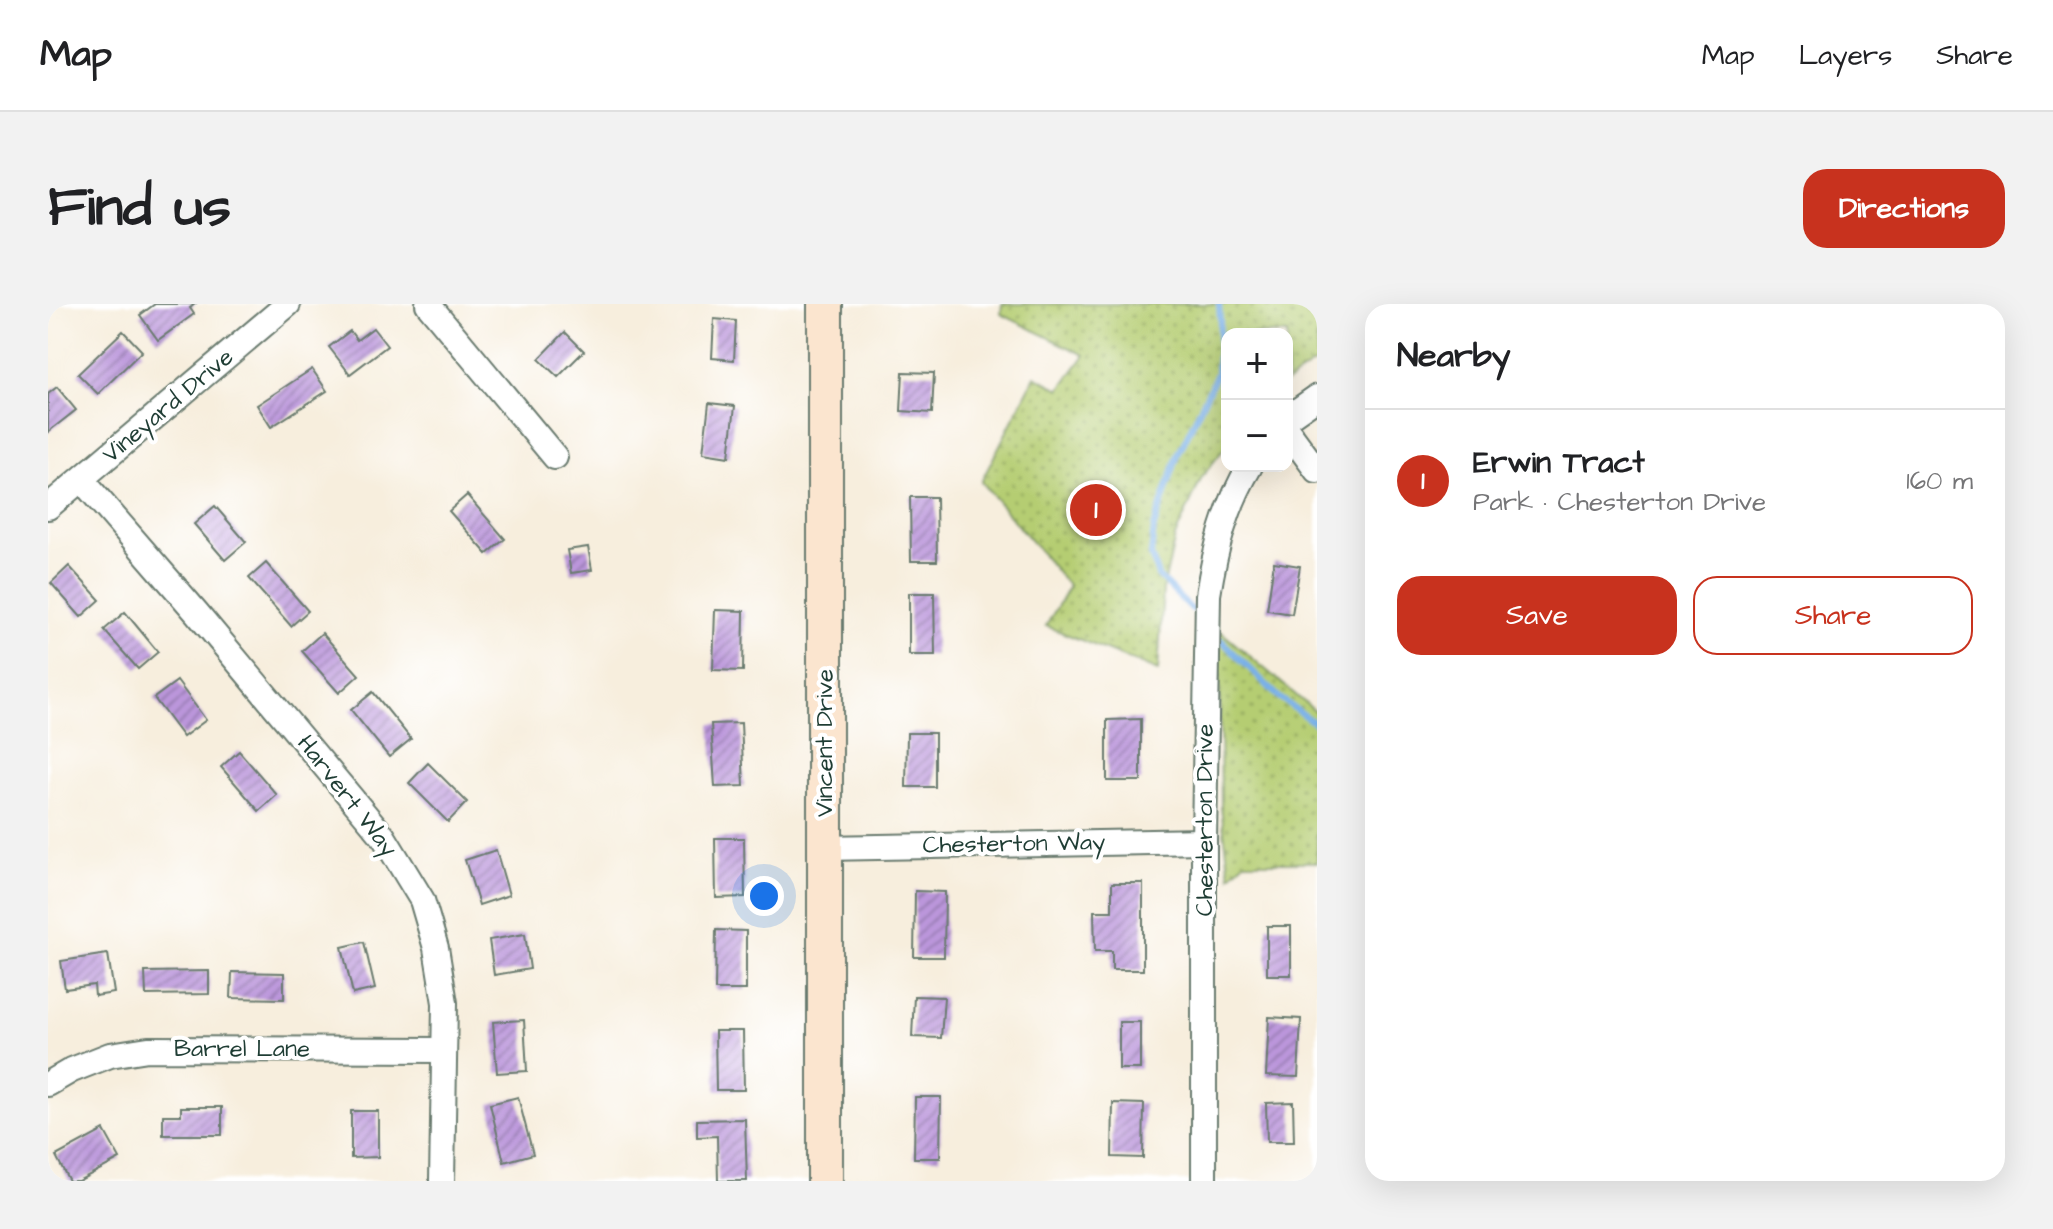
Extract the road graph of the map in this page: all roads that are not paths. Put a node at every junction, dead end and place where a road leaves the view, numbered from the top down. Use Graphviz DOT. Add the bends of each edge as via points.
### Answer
graph roads {
  1 [pos="288,304"];
  2 [pos="428,304"];
  3 [pos="825,304"];
  4 [pos="1317,397"];
  5 [pos="1293,414"];
  6 [pos="1293,438"];
  7 [pos="555,457"];
  8 [pos="1317,471"];
  9 [pos="1246,472"];
  10 [pos="82,480"];
  11 [pos="48,507"];
  12 [pos="1204,841"];
  13 [pos="824,848"];
  14 [pos="443,1050"];
  15 [pos="48,1084"];
  16 [pos="442,1181"];
  17 [pos="825,1181"];
  18 [pos="1204,1181"];
  1 -- 10 [label="street, Vineyard Drive"];
  2 -- 7 [label="street"];
  3 -- 13 [label="street, Vincent Drive"];
  4 -- 5 [label="street"];
  6 -- 8 [label="street"];
  9 -- 12 [label="street, Chesterton Drive" via="1225,518 1208,595"];
  10 -- 11 [label="street, Vineyard Drive"];
  10 -- 14 [label="street, Harvert Way" via="383,836 422,900 436,948 445,1003"];
  12 -- 13 [label="street, Chesterton Way"];
  12 -- 18 [label="street, Chesterton Drive"];
  13 -- 17 [label="street, Vincent Drive"];
  14 -- 15 [label="street, Barrel Lane" via="148,1049 110,1055"];
  14 -- 16 [label="street, Harvert Way"];
}
